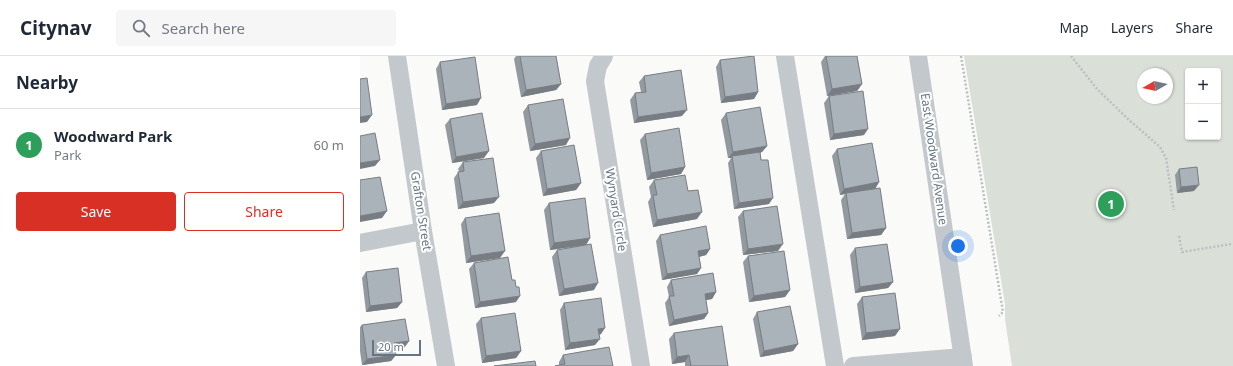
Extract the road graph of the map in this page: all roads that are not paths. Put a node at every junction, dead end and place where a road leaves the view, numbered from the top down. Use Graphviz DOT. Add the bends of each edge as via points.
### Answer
graph roads {
  1 [pos="397,56"];
  2 [pos="604,56"];
  3 [pos="785,56"];
  4 [pos="918,56"];
  5 [pos="423,231"];
  6 [pos="360,243"];
  7 [pos="965,363"];
  8 [pos="446,366"];
  9 [pos="641,366"];
  10 [pos="834,366"];
  11 [pos="853,366"];
  1 -- 5 [label="street, Grafton Street"];
  2 -- 9 [label="street, Wynyard Circle" via="598,66 596,81"];
  3 -- 10 [label="street"];
  4 -- 7 [label="street, East Woodward Avenue"];
  5 -- 6 [label="street"];
  5 -- 8 [label="street, Grafton Street"];
  7 -- 11 [label="street"];
}
